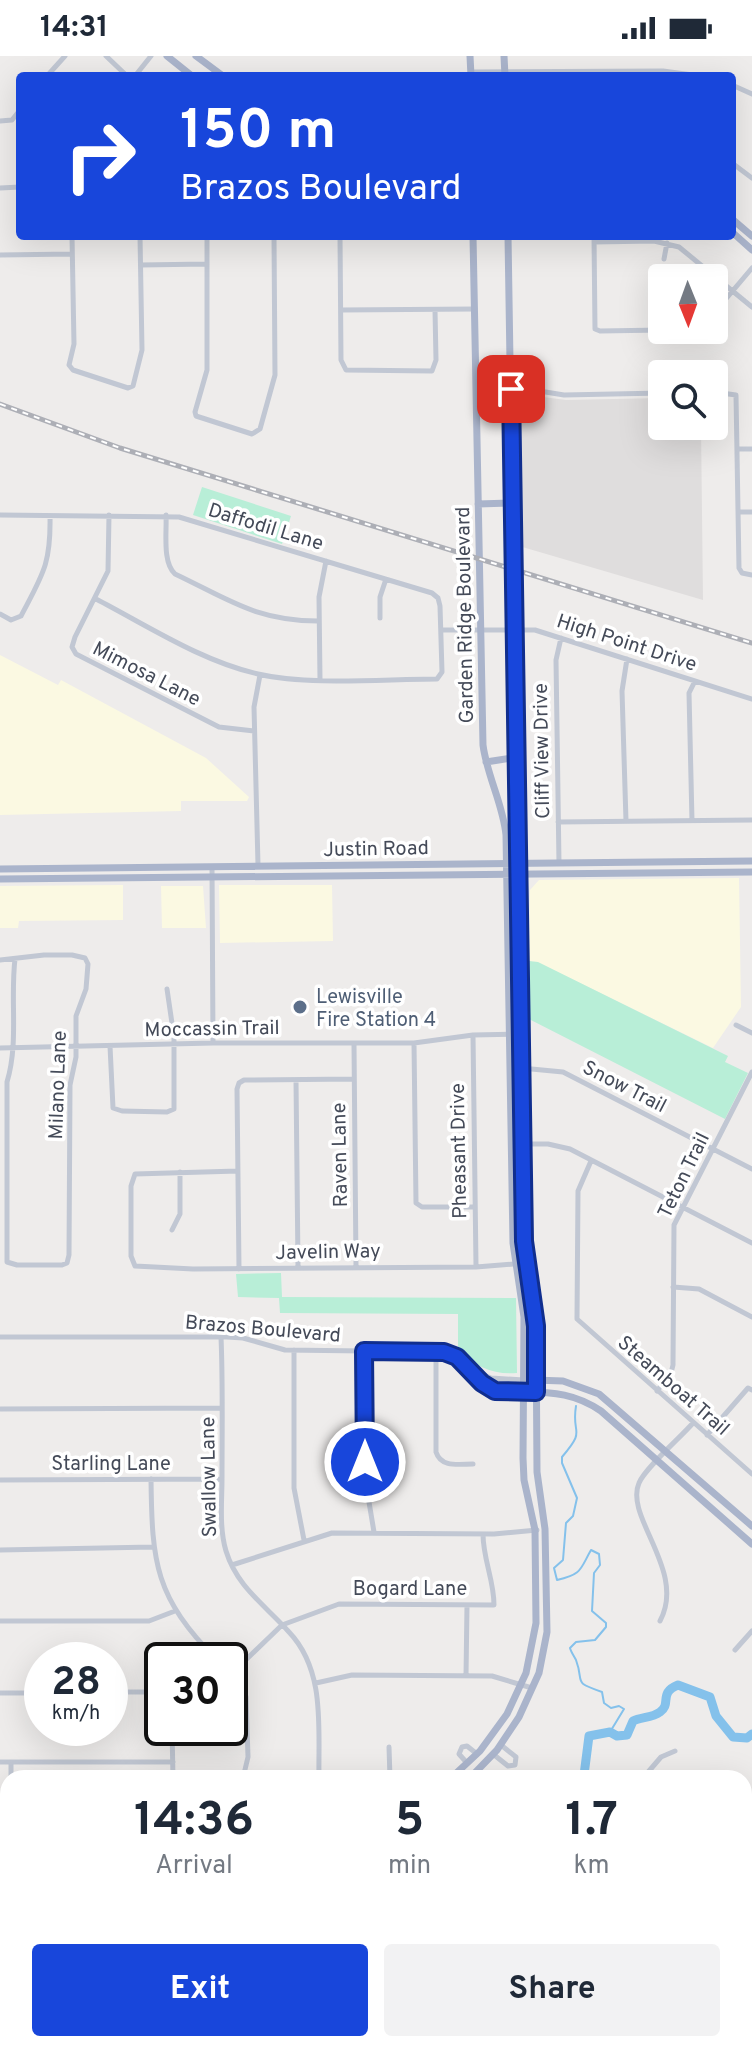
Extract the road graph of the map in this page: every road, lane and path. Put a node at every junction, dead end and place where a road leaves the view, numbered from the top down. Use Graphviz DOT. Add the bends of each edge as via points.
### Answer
graph roads {
  1 [pos="65,56"];
  2 [pos="106,56"];
  3 [pos="151,56"];
  4 [pos="167,56"];
  5 [pos="196,56"];
  6 [pos="51,72"];
  7 [pos="123,72"];
  8 [pos="138,72"];
  9 [pos="187,72"];
  10 [pos="218,72"];
  11 [pos="624,72"];
  12 [pos="670,72"];
  13 [pos="736,222"];
  14 [pos="736,236"];
  15 [pos="752,236"];
  16 [pos="72,240"];
  17 [pos="140,240"];
  18 [pos="207,240"];
  19 [pos="274,240"];
  20 [pos="340,240"];
  21 [pos="473,240"];
  22 [pos="508,240"];
  23 [pos="594,240"];
  24 [pos="612,240"];
  25 [pos="667,243"];
  26 [pos="752,250"];
  27 [pos="72,254"];
  28 [pos="0,255"];
  29 [pos="664,259"];
  30 [pos="207,264"];
  31 [pos="141,265"];
  32 [pos="752,268"];
  33 [pos="733,291"];
  34 [pos="728,297"];
  35 [pos="752,307"];
  36 [pos="475,309"];
  37 [pos="341,310"];
  38 [pos="435,310"];
  39 [pos="648,330"];
  40 [pos="476,388"];
  41 [pos="511,389"];
  42 [pos="728,392"];
  43 [pos="648,393"];
  44 [pos="737,449"];
  45 [pos="752,449"];
  46 [pos="513,503"];
  47 [pos="478,504"];
  48 [pos="738,512"];
  49 [pos="752,512"];
  50 [pos="0,515"];
  51 [pos="109,515"];
  52 [pos="166,515"];
  53 [pos="50,516"];
  54 [pos="326,561"];
  55 [pos="752,575"];
  56 [pos="386,579"];
  57 [pos="96,599"];
  58 [pos="0,614"];
  59 [pos="380,618"];
  60 [pos="318,621"];
  61 [pos="441,630"];
  62 [pos="480,630"];
  63 [pos="516,630"];
  64 [pos="561,638"];
  65 [pos="627,659"];
  66 [pos="260,675"];
  67 [pos="320,680"];
  68 [pos="695,681"];
  69 [pos="752,699"];
  70 [pos="254,731"];
  71 [pos="518,757"];
  72 [pos="486,762"];
  73 [pos="752,820"];
  74 [pos="626,821"];
  75 [pos="692,821"];
  76 [pos="558,822"];
  77 [pos="752,861"];
  78 [pos="699,862"];
  79 [pos="396,863"];
  80 [pos="507,863"];
  81 [pos="519,863"];
  82 [pos="559,863"];
  83 [pos="302,864"];
  84 [pos="258,865"];
  85 [pos="212,867"];
  86 [pos="46,868"];
  87 [pos="0,869"];
  88 [pos="699,872"];
  89 [pos="752,872"];
  90 [pos="398,874"];
  91 [pos="507,874"];
  92 [pos="519,874"];
  93 [pos="539,874"];
  94 [pos="302,875"];
  95 [pos="212,877"];
  96 [pos="0,879"];
  97 [pos="46,879"];
  98 [pos="519,904"];
  99 [pos="15,959"];
  100 [pos="0,960"];
  101 [pos="520,982"];
  102 [pos="509,986"];
  103 [pos="167,989"];
  104 [pos="736,1025"];
  105 [pos="752,1033"];
  106 [pos="510,1034"];
  107 [pos="521,1034"];
  108 [pos="473,1035"];
  109 [pos="213,1043"];
  110 [pos="414,1043"];
  111 [pos="174,1044"];
  112 [pos="354,1044"];
  113 [pos="76,1046"];
  114 [pos="110,1046"];
  115 [pos="0,1048"];
  116 [pos="14,1048"];
  117 [pos="521,1068"];
  118 [pos="752,1072"];
  119 [pos="354,1079"];
  120 [pos="296,1080"];
  121 [pos="511,1144"];
  122 [pos="522,1144"];
  123 [pos="713,1148"];
  124 [pos="591,1161"];
  125 [pos="752,1169"];
  126 [pos="238,1171"];
  127 [pos="180,1172"];
  128 [pos="475,1207"];
  129 [pos="682,1207"];
  130 [pos="4,1211"];
  131 [pos="172,1230"];
  132 [pos="752,1243"];
  133 [pos="526,1263"];
  134 [pos="515,1264"];
  135 [pos="298,1266"];
  136 [pos="356,1266"];
  137 [pos="476,1267"];
  138 [pos="239,1269"];
  139 [pos="673,1287"];
  140 [pos="752,1317"];
  141 [pos="0,1337"];
  142 [pos="221,1337"];
  143 [pos="294,1350"];
  144 [pos="364,1351"];
  145 [pos="436,1351"];
  146 [pos="470,1369"];
  147 [pos="524,1380"];
  148 [pos="536,1380"];
  149 [pos="752,1390"];
  150 [pos="657,1391"];
  151 [pos="524,1392"];
  152 [pos="536,1392"];
  153 [pos="222,1408"];
  154 [pos="0,1409"];
  155 [pos="693,1423"];
  156 [pos="707,1435"];
  157 [pos="667,1452"];
  158 [pos="658,1461"];
  159 [pos="473,1464"];
  160 [pos="752,1474"];
  161 [pos="151,1479"];
  162 [pos="222,1479"];
  163 [pos="0,1480"];
  164 [pos="752,1526"];
  165 [pos="545,1529"];
  166 [pos="535,1530"];
  167 [pos="374,1532"];
  168 [pos="483,1534"];
  169 [pos="750,1538"];
  170 [pos="304,1540"];
  171 [pos="153,1547"];
  172 [pos="0,1550"];
  173 [pos="232,1565"];
  174 [pos="467,1605"];
  175 [pos="175,1611"];
  176 [pos="0,1621"];
  177 [pos="660,1621"];
  178 [pos="282,1625"];
  179 [pos="752,1631"];
  180 [pos="199,1642"];
  181 [pos="735,1650"];
  182 [pos="248,1657"];
  183 [pos="466,1676"];
  184 [pos="316,1683"];
  185 [pos="521,1685"];
  186 [pos="533,1689"];
  187 [pos="0,1693"];
  188 [pos="24,1693"];
  189 [pos="501,1745"];
  190 [pos="173,1746"];
  191 [pos="248,1746"];
  192 [pos="389,1747"];
  193 [pos="675,1751"];
  194 [pos="477,1754"];
  195 [pos="493,1754"];
  196 [pos="0,1762"];
  197 [pos="173,1762"];
  198 [pos="11,1763"];
  199 [pos="468,1764"];
  200 [pos="11,1770"];
  201 [pos="173,1770"];
  202 [pos="245,1770"];
  203 [pos="319,1770"];
  204 [pos="390,1770"];
  205 [pos="461,1770"];
  206 [pos="478,1770"];
  207 [pos="650,1770"];
  1 -- 6 [label="street"];
  2 -- 7 [label="street"];
  3 -- 8 [label="street"];
  4 -- 9 [label="main road"];
  5 -- 10 [label="main road"];
  11 -- 12 [label="street"];
  13 -- 15 [label="main road"];
  14 -- 26 [label="main road"];
  16 -- 27 [label="street"];
  17 -- 31 [label="street"];
  18 -- 30 [label="street"];
  19 -- 30 [label="street" via="275,381 260,429 252,434 196,416 208,359"];
  20 -- 37 [label="street"];
  21 -- 36 [label="main road, Garden Ridge Boulevard"];
  22 -- 41 [label="main road"];
  23 -- 39 [label="street" via="595,329"];
  24 -- 25 [label="street"];
  25 -- 29 [label="street"];
  25 -- 33 [label="street" via="686,251"];
  27 -- 28 [label="street"];
  27 -- 31 [label="street" via="73,370 128,388 133,386 142,350"];
  30 -- 31 [label="street"];
  32 -- 33 [label="street"];
  33 -- 34 [label="street"];
  33 -- 35 [label="street"];
  36 -- 38 [label="street"];
  36 -- 40 [label="main road, Garden Ridge Boulevard"];
  37 -- 38 [label="street"];
  37 -- 38 [label="street" via="348,371 433,370"];
  40 -- 41 [label="street"];
  40 -- 47 [label="main road, Garden Ridge Boulevard"];
  41 -- 43 [label="street" via="564,395"];
  41 -- 46 [label="main road"];
  42 -- 44 [label="street" via="736,395"];
  44 -- 45 [label="street"];
  44 -- 48 [label="street"];
  46 -- 47 [label="main road"];
  46 -- 63 [label="main road"];
  47 -- 62 [label="main road, Garden Ridge Boulevard"];
  48 -- 49 [label="street"];
  48 -- 55 [label="street" via="740,571"];
  50 -- 53 [label="street, Daffodil Lane"];
  51 -- 52 [label="street, Daffodil Lane"];
  51 -- 53 [label="street, Daffodil Lane"];
  51 -- 57 [label="street, Mimosa Lane" via="109,566"];
  52 -- 54 [label="street, Daffodil Lane"];
  52 -- 60 [label="street" via="168,566 175,574 255,613"];
  53 -- 58 [label="street" via="46,568 21,616 11,620"];
  54 -- 56 [label="street, Daffodil Lane"];
  54 -- 60 [label="street"];
  56 -- 59 [label="street"];
  56 -- 61 [label="street, Daffodil Lane" via="437,596"];
  57 -- 66 [label="street" via="214,660"];
  57 -- 70 [label="street, Mimosa Lane" via="72,647 79,657 219,727"];
  60 -- 67 [label="street"];
  61 -- 62 [label="street, High Point Drive"];
  61 -- 67 [label="street, Daffodil Lane" via="437,679"];
  62 -- 63 [label="street, High Point Drive"];
  62 -- 72 [label="main road, Garden Ridge Boulevard"];
  63 -- 64 [label="street, High Point Drive"];
  63 -- 71 [label="main road"];
  64 -- 65 [label="street, High Point Drive"];
  64 -- 76 [label="street, Cliff View Drive" via="556,660"];
  65 -- 68 [label="street, High Point Drive"];
  65 -- 74 [label="street" via="622,691"];
  66 -- 67 [label="street"];
  66 -- 70 [label="street"];
  68 -- 69 [label="street, High Point Drive"];
  68 -- 75 [label="street" via="689,693"];
  70 -- 84 [label="street"];
  71 -- 72 [label="main road"];
  71 -- 81 [label="main road"];
  72 -- 80 [label="main road, Garden Ridge Boulevard" via="505,819"];
  73 -- 75 [label="street"];
  74 -- 75 [label="street"];
  74 -- 76 [label="street"];
  76 -- 82 [label="street, Cliff View Drive"];
  77 -- 78 [label="main road, Justin Road"];
  78 -- 82 [label="main road, Justin Road"];
  78 -- 88 [label="main road"];
  79 -- 80 [label="main road, Justin Road"];
  79 -- 83 [label="main road, Justin Road"];
  79 -- 90 [label="main road"];
  80 -- 81 [label="main road, Justin Road"];
  80 -- 91 [label="main road, Garden Ridge Boulevard"];
  81 -- 82 [label="main road, Justin Road"];
  81 -- 92 [label="main road"];
  83 -- 84 [label="main road, Justin Road"];
  83 -- 94 [label="main road"];
  84 -- 85 [label="main road, Justin Road"];
  85 -- 86 [label="main road, Justin Road"];
  85 -- 95 [label="street"];
  86 -- 87 [label="main road, Justin Road"];
  86 -- 97 [label="main road"];
  88 -- 89 [label="main road, Justin Road"];
  88 -- 93 [label="main road, Justin Road"];
  90 -- 91 [label="main road, Justin Road"];
  90 -- 94 [label="main road, Justin Road"];
  91 -- 92 [label="main road, Justin Road"];
  91 -- 102 [label="main road, Garden Ridge Boulevard"];
  92 -- 93 [label="main road, Justin Road"];
  92 -- 98 [label="main road"];
  93 -- 98 [label="main road" via="525,885"];
  94 -- 95 [label="main road, Justin Road"];
  95 -- 97 [label="main road, Justin Road"];
  95 -- 109 [label="street"];
  96 -- 97 [label="main road, Justin Road"];
  98 -- 101 [label="main road"];
  99 -- 100 [label="street"];
  99 -- 113 [label="street, Milano Lane" via="85,958 86,989 76,1016"];
  99 -- 116 [label="street"];
  101 -- 102 [label="main road"];
  101 -- 107 [label="main road"];
  102 -- 106 [label="main road, Garden Ridge Boulevard"];
  103 -- 111 [label="street"];
  104 -- 105 [label="street"];
  106 -- 107 [label="street, Moccassin Trail"];
  106 -- 108 [label="street, Moccassin Trail"];
  106 -- 121 [label="main road, Garden Ridge Boulevard"];
  107 -- 117 [label="main road"];
  108 -- 110 [label="street, Moccassin Trail"];
  108 -- 128 [label="street, Pheasant Drive"];
  109 -- 111 [label="street, Moccassin Trail"];
  109 -- 112 [label="street, Moccassin Trail"];
  110 -- 112 [label="street, Moccassin Trail"];
  110 -- 128 [label="street" via="416,1203"];
  111 -- 114 [label="street, Moccassin Trail"];
  111 -- 114 [label="street" via="174,1109 167,1112 113,1108"];
  112 -- 119 [label="street, Raven Lane"];
  113 -- 114 [label="street, Moccassin Trail"];
  113 -- 116 [label="street, Moccassin Trail"];
  113 -- 130 [label="street, Milano Lane" via="70,1085 67,1263 7,1262"];
  115 -- 116 [label="street, Moccassin Trail"];
  116 -- 130 [label="street" via="7,1082"];
  117 -- 122 [label="main road"];
  117 -- 123 [label="street, Snow Trail" via="563,1072"];
  118 -- 123 [label="street, Teton Trail"];
  119 -- 120 [label="street"];
  119 -- 136 [label="street, Raven Lane"];
  120 -- 126 [label="street" via="239,1083"];
  120 -- 135 [label="street"];
  121 -- 122 [label="street"];
  121 -- 134 [label="main road, Garden Ridge Boulevard"];
  122 -- 124 [label="street" via="555,1145"];
  122 -- 133 [label="main road"];
  123 -- 125 [label="street, Snow Trail"];
  123 -- 129 [label="street, Teton Trail"];
  124 -- 129 [label="street"];
  124 -- 150 [label="street, Steamboat Trail" via="578,1191 577,1319"];
  126 -- 127 [label="street"];
  126 -- 138 [label="street"];
  127 -- 131 [label="street" via="180,1214"];
  127 -- 138 [label="street, Javelin Way" via="135,1174 132,1262 145,1269"];
  128 -- 137 [label="street, Pheasant Drive"];
  129 -- 132 [label="street"];
  129 -- 139 [label="street, Teton Trail" via="673,1233"];
  133 -- 134 [label="street, Javelin Way"];
  133 -- 148 [label="main road" via="536,1326"];
  134 -- 137 [label="street, Javelin Way"];
  134 -- 147 [label="main road, Garden Ridge Boulevard" via="522,1296"];
  135 -- 136 [label="street, Javelin Way"];
  135 -- 138 [label="street, Javelin Way"];
  136 -- 137 [label="street, Javelin Way"];
  139 -- 140 [label="street" via="699,1289"];
  139 -- 150 [label="street, Teton Trail" via="673,1368"];
  141 -- 142 [label="street, Brazos Boulevard"];
  142 -- 143 [label="street, Brazos Boulevard"];
  142 -- 153 [label="street, Swallow Lane"];
  143 -- 144 [label="street, Brazos Boulevard"];
  143 -- 170 [label="street" via="294,1488"];
  144 -- 145 [label="street, Brazos Boulevard"];
  144 -- 167 [label="street" via="365,1478"];
  145 -- 146 [label="street, Brazos Boulevard"];
  145 -- 159 [label="street" via="436,1452 447,1464"];
  146 -- 147 [label="street, Brazos Boulevard" via="491,1378"];
  146 -- 151 [label="street, Brazos Boulevard" via="495,1391"];
  147 -- 148 [label="main road, Brazos Boulevard"];
  147 -- 151 [label="main road, Garden Ridge Boulevard"];
  148 -- 152 [label="main road"];
  148 -- 157 [label="main road, Brazos Boulevard" via="563,1381 599,1394"];
  149 -- 156 [label="street" via="748,1388"];
  150 -- 155 [label="street, Steamboat Trail"];
  151 -- 152 [label="main road, Brazos Boulevard"];
  151 -- 166 [label="main road, Garden Ridge Boulevard" via="524,1480"];
  152 -- 158 [label="main road, Brazos Boulevard" via="584,1400"];
  152 -- 165 [label="main road" via="537,1472"];
  153 -- 154 [label="street"];
  153 -- 162 [label="street, Swallow Lane"];
  155 -- 156 [label="street, Steamboat Trail"];
  155 -- 157 [label="street"];
  156 -- 160 [label="street, Steamboat Trail"];
  157 -- 158 [label="street"];
  157 -- 164 [label="main road, Brazos Boulevard"];
  158 -- 169 [label="main road, Brazos Boulevard"];
  158 -- 177 [label="street" via="639,1481 637,1491 665,1576"];
  161 -- 162 [label="street, Starling Lane"];
  161 -- 163 [label="street, Starling Lane"];
  161 -- 171 [label="street"];
  162 -- 173 [label="street, Swallow Lane" via="223,1537"];
  165 -- 166 [label="street"];
  165 -- 186 [label="main road" via="547,1632"];
  166 -- 168 [label="street"];
  166 -- 185 [label="main road, Garden Ridge Boulevard" via="536,1623"];
  167 -- 168 [label="street"];
  167 -- 170 [label="street"];
  168 -- 174 [label="street, Bogard Lane" via="494,1605"];
  170 -- 173 [label="street"];
  171 -- 172 [label="street"];
  171 -- 175 [label="street"];
  173 -- 178 [label="street, Swallow Lane" via="243,1586"];
  174 -- 178 [label="street, Bogard Lane" via="339,1604"];
  174 -- 183 [label="street"];
  175 -- 176 [label="street" via="149,1621"];
  175 -- 180 [label="street"];
  178 -- 182 [label="street, Bogard Lane"];
  178 -- 184 [label="street, Swallow Lane" via="300,1646"];
  179 -- 181 [label="street"];
  183 -- 184 [label="street" via="352,1675"];
  183 -- 185 [label="street" via="492,1676"];
  184 -- 203 [label="street, Swallow Lane"];
  185 -- 186 [label="street"];
  185 -- 194 [label="main road, Garden Ridge Boulevard"];
  186 -- 189 [label="main road"];
  187 -- 188 [label="street"];
  189 -- 195 [label="main road"];
  189 -- 195 [label="street" via="516,1757 515,1765 508,1766"];
  190 -- 197 [label="street"];
  191 -- 202 [label="street"];
  192 -- 204 [label="street"];
  193 -- 207 [label="street"];
  194 -- 199 [label="main road, Garden Ridge Boulevard"];
  194 -- 199 [label="street" via="467,1746 460,1748"];
  195 -- 206 [label="main road"];
  196 -- 198 [label="street"];
  197 -- 198 [label="street"];
  197 -- 201 [label="street"];
  198 -- 200 [label="street"];
  199 -- 205 [label="main road, Garden Ridge Boulevard"];
}
